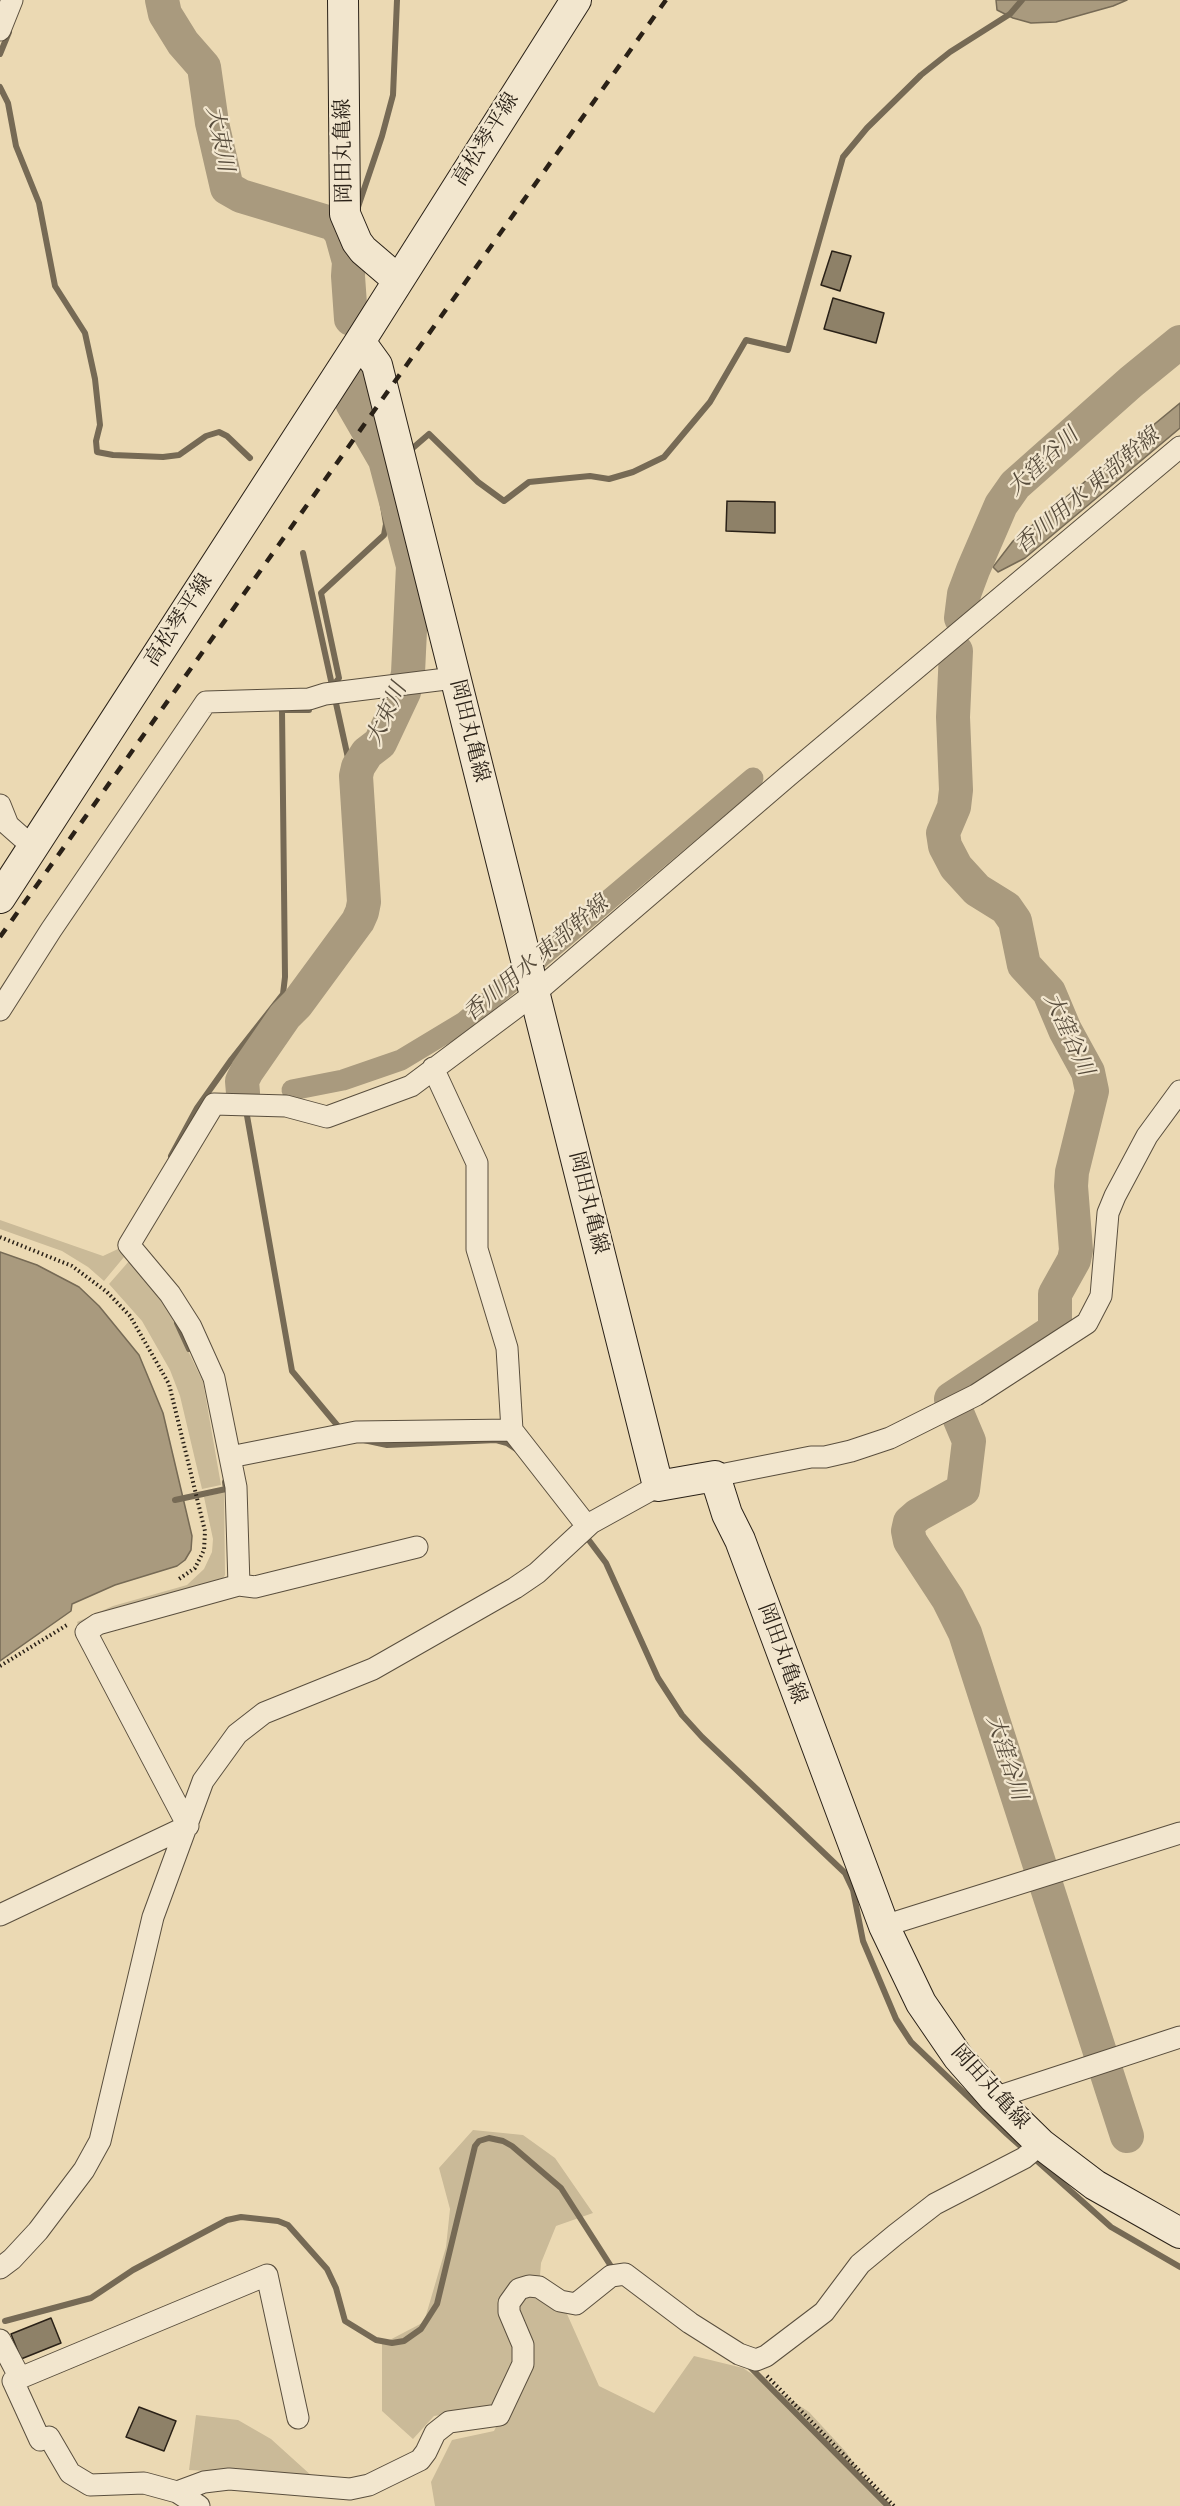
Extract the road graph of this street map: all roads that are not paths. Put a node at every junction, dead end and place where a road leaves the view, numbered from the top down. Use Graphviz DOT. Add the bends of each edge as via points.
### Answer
graph roads {
  1 [pos="12,0"];
  2 [pos="343,0"];
  3 [pos="576,0"];
  4 [pos="0,30"];
  5 [pos="398,280"];
  6 [pos="358,343"];
  7 [pos="1180,447"];
  8 [pos="454,678"];
  9 [pos="0,805"];
  10 [pos="34,848"];
  11 [pos="0,898"];
  12 [pos="532,988"];
  13 [pos="0,1010"];
  14 [pos="434,1068"];
  15 [pos="1180,1091"];
  16 [pos="512,1430"];
  17 [pos="230,1457"];
  18 [pos="716,1476"];
  19 [pos="658,1486"];
  20 [pos="583,1531"];
  21 [pos="417,1547"];
  22 [pos="239,1585"];
  23 [pos="188,1826"];
  24 [pos="1180,1833"];
  25 [pos="0,1915"];
  26 [pos="884,1926"];
  27 [pos="1180,2037"];
  28 [pos="994,2098"];
  29 [pos="1033,2151"];
  30 [pos="1180,2233"];
  31 [pos="0,2268"];
  32 [pos="0,2340"];
  33 [pos="20,2378"];
  34 [pos="298,2418"];
  35 [pos="177,2492"];
  36 [pos="199,2506"];
  1 -- 4 [label="street"];
  2 -- 5 [label="main road, 岡田丸亀線" via="348,221 363,250"];
  3 -- 5 [label="main road, 高松琴平線"];
  5 -- 6 [label="main road"];
  6 -- 8 [label="main road, 岡田丸亀線" via="377,365"];
  6 -- 10 [label="main road, 高松琴平線"];
  7 -- 12 [label="street"];
  8 -- 12 [label="main road, 岡田丸亀線"];
  8 -- 13 [label="street" via="309,699 206,702"];
  9 -- 10 [label="street" via="8,825"];
  10 -- 11 [label="main road, 高松琴平線"];
  12 -- 14 [label="street"];
  12 -- 19 [label="main road, 岡田丸亀線"];
  14 -- 16 [label="street" via="477,1163 477,1249 507,1348"];
  14 -- 17 [label="street" via="411,1086 327,1117 286,1106 214,1104 129,1245 170,1294 191,1328 213,1378"];
  15 -- 18 [label="street" via="1147,1136 1108,1213 1101,1296 1087,1323 976,1395 890,1438 825,1457"];
  16 -- 17 [label="street" via="348,1434"];
  16 -- 20 [label="street"];
  17 -- 22 [label="street" via="236,1499"];
  18 -- 19 [label="main road"];
  18 -- 26 [label="main road, 岡田丸亀線"];
  19 -- 20 [label="street"];
  20 -- 23 [label="street" via="515,1588 373,1669 264,1713 249,1723 203,1781"];
  21 -- 22 [label="street" via="255,1587"];
  22 -- 23 [label="street" via="98,1624 86,1632"];
  23 -- 25 [label="street"];
  23 -- 31 [label="street" via="153,1917 100,2141 84,2170 38,2231"];
  24 -- 26 [label="street"];
  26 -- 28 [label="main road, 岡田丸亀線" via="921,2003 958,2057"];
  27 -- 28 [label="street"];
  28 -- 29 [label="main road, 岡田丸亀線"];
  29 -- 30 [label="main road, 岡田丸亀線"];
  29 -- 35 [label="street" via="935,2204 860,2264 824,2312 756,2360 739,2354 690,2323 625,2274 616,2275 576,2304 529,2286 519,2289 509,2303 523,2345 523,2364 499,2415 449,2422 435,2433 420,2460 369,2485 350,2489 229,2479 204,2482"];
  32 -- 33 [label="street"];
  33 -- 34 [label="street" via="267,2275"];
  33 -- 35 [label="street" via="13,2381 40,2440 49,2437 70,2473 90,2485 144,2483"];
  35 -- 36 [label="street"];
}
